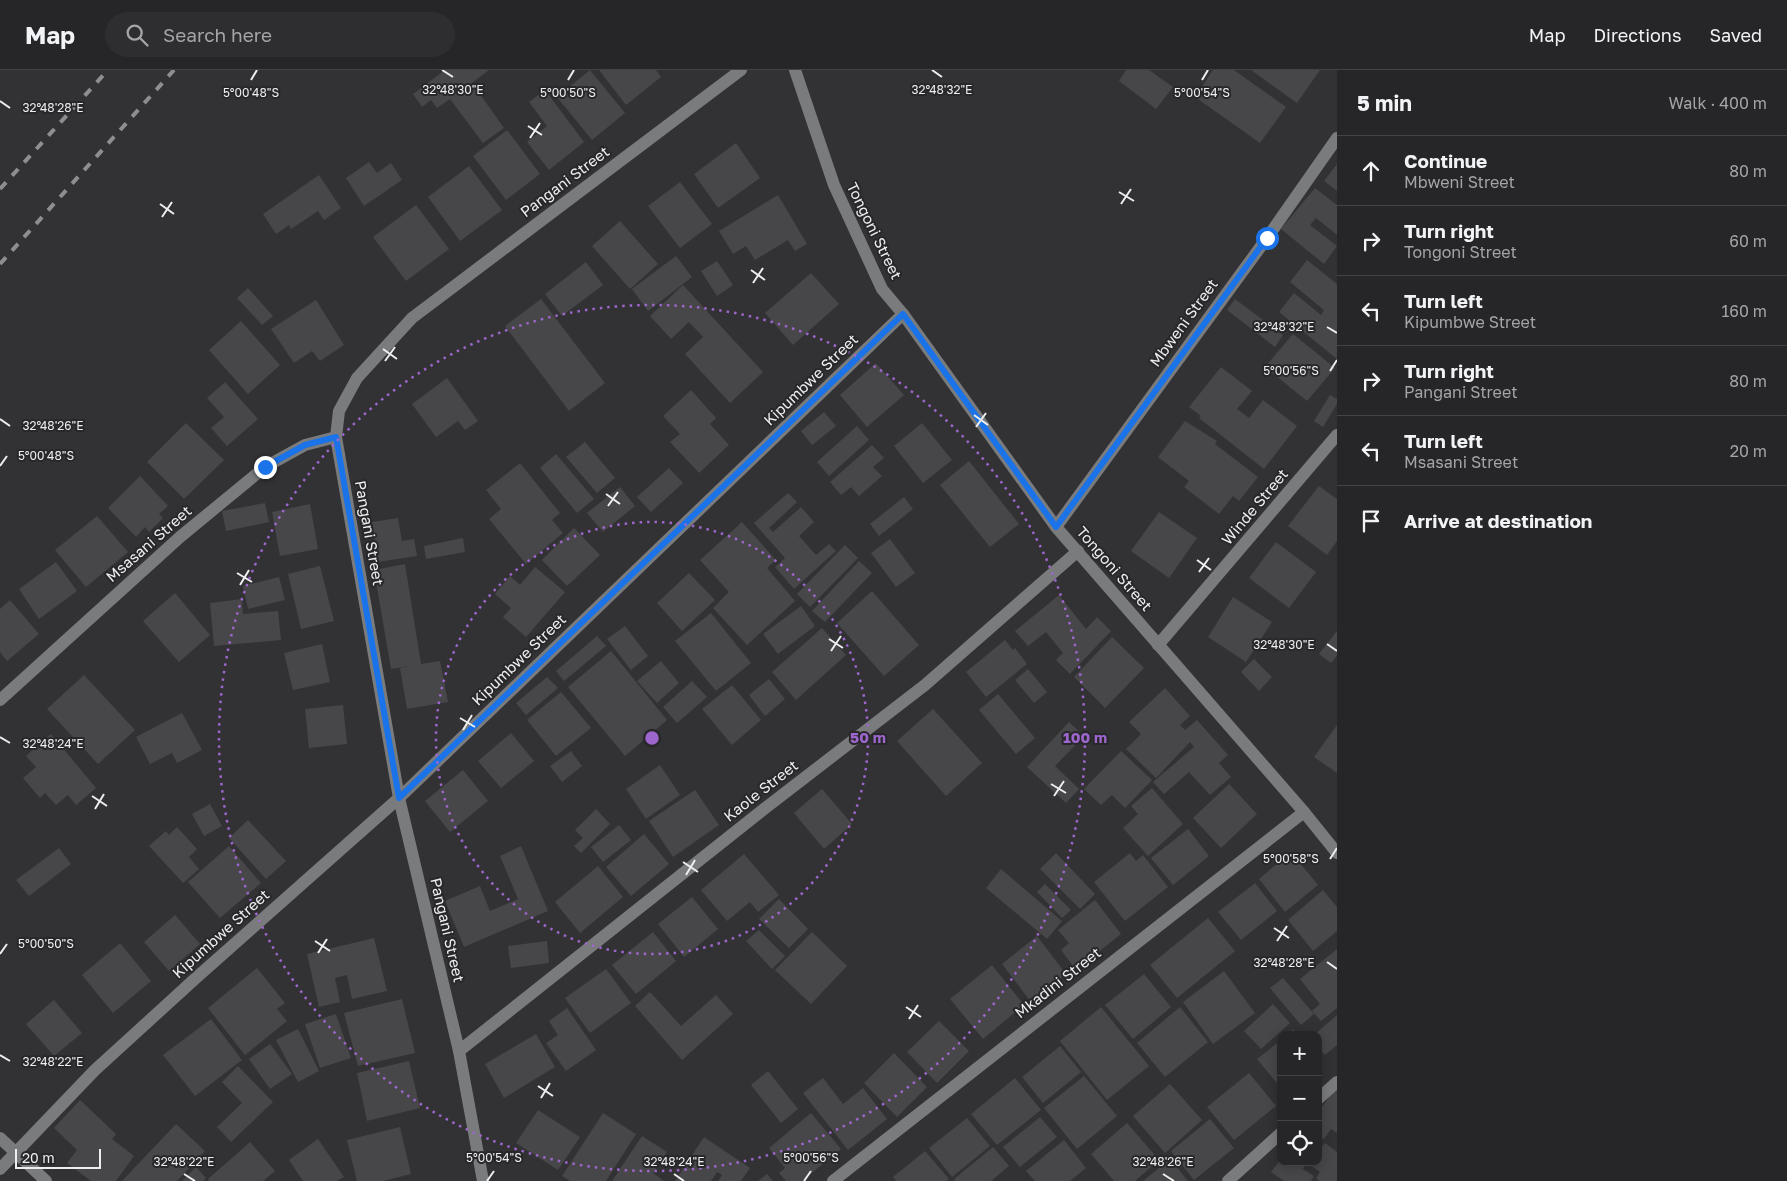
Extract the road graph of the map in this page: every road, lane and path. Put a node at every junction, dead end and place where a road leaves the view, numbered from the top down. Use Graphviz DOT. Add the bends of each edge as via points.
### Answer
graph roads {
  1 [pos="741,70"];
  2 [pos="794,70"];
  3 [pos="1337,138"];
  4 [pos="903,314"];
  5 [pos="1337,435"];
  6 [pos="336,437"];
  7 [pos="1056,527"];
  8 [pos="1078,551"];
  9 [pos="1158,645"];
  10 [pos="0,700"];
  11 [pos="399,798"];
  12 [pos="1304,812"];
  13 [pos="1337,853"];
  14 [pos="459,1051"];
  15 [pos="1337,1082"];
  16 [pos="1322,1095"];
  17 [pos="1277,1137"];
  18 [pos="0,1138"];
  19 [pos="16,1153"];
  20 [pos="0,1169"];
  21 [pos="46,1181"];
  22 [pos="483,1181"];
  23 [pos="834,1181"];
  24 [pos="1228,1181"];
  1 -- 6 [label="street, Pangani Street" via="412,318 357,378 339,411"];
  2 -- 4 [label="street, Tongoni Street" via="834,185 882,288"];
  3 -- 7 [label="street, Mbweni Street"];
  4 -- 7 [label="street, Tongoni Street"];
  4 -- 11 [label="street, Kipumbwe Street"];
  5 -- 9 [label="street, Winde Street"];
  6 -- 10 [label="street, Msasani Street" via="305,445 265,467 180,537"];
  6 -- 11 [label="street, Pangani Street"];
  7 -- 8 [label="street, Tongoni Street"];
  8 -- 9 [label="street, Tongoni Street"];
  8 -- 14 [label="street, Kaole Street" via="924,684"];
  9 -- 12 [label="street, Tongoni Street"];
  11 -- 14 [label="street, Pangani Street"];
  11 -- 19 [label="street, Kipumbwe Street" via="96,1070"];
  12 -- 13 [label="street, Tongoni Street"];
  12 -- 23 [label="street, Mkadini Street"];
  14 -- 22 [label="street, Pangani Street"];
  15 -- 16 [label="street"];
  17 -- 24 [label="street"];
  18 -- 19 [label="street"];
  19 -- 20 [label="street, Kipumbwe Street"];
  19 -- 21 [label="street"];
}
